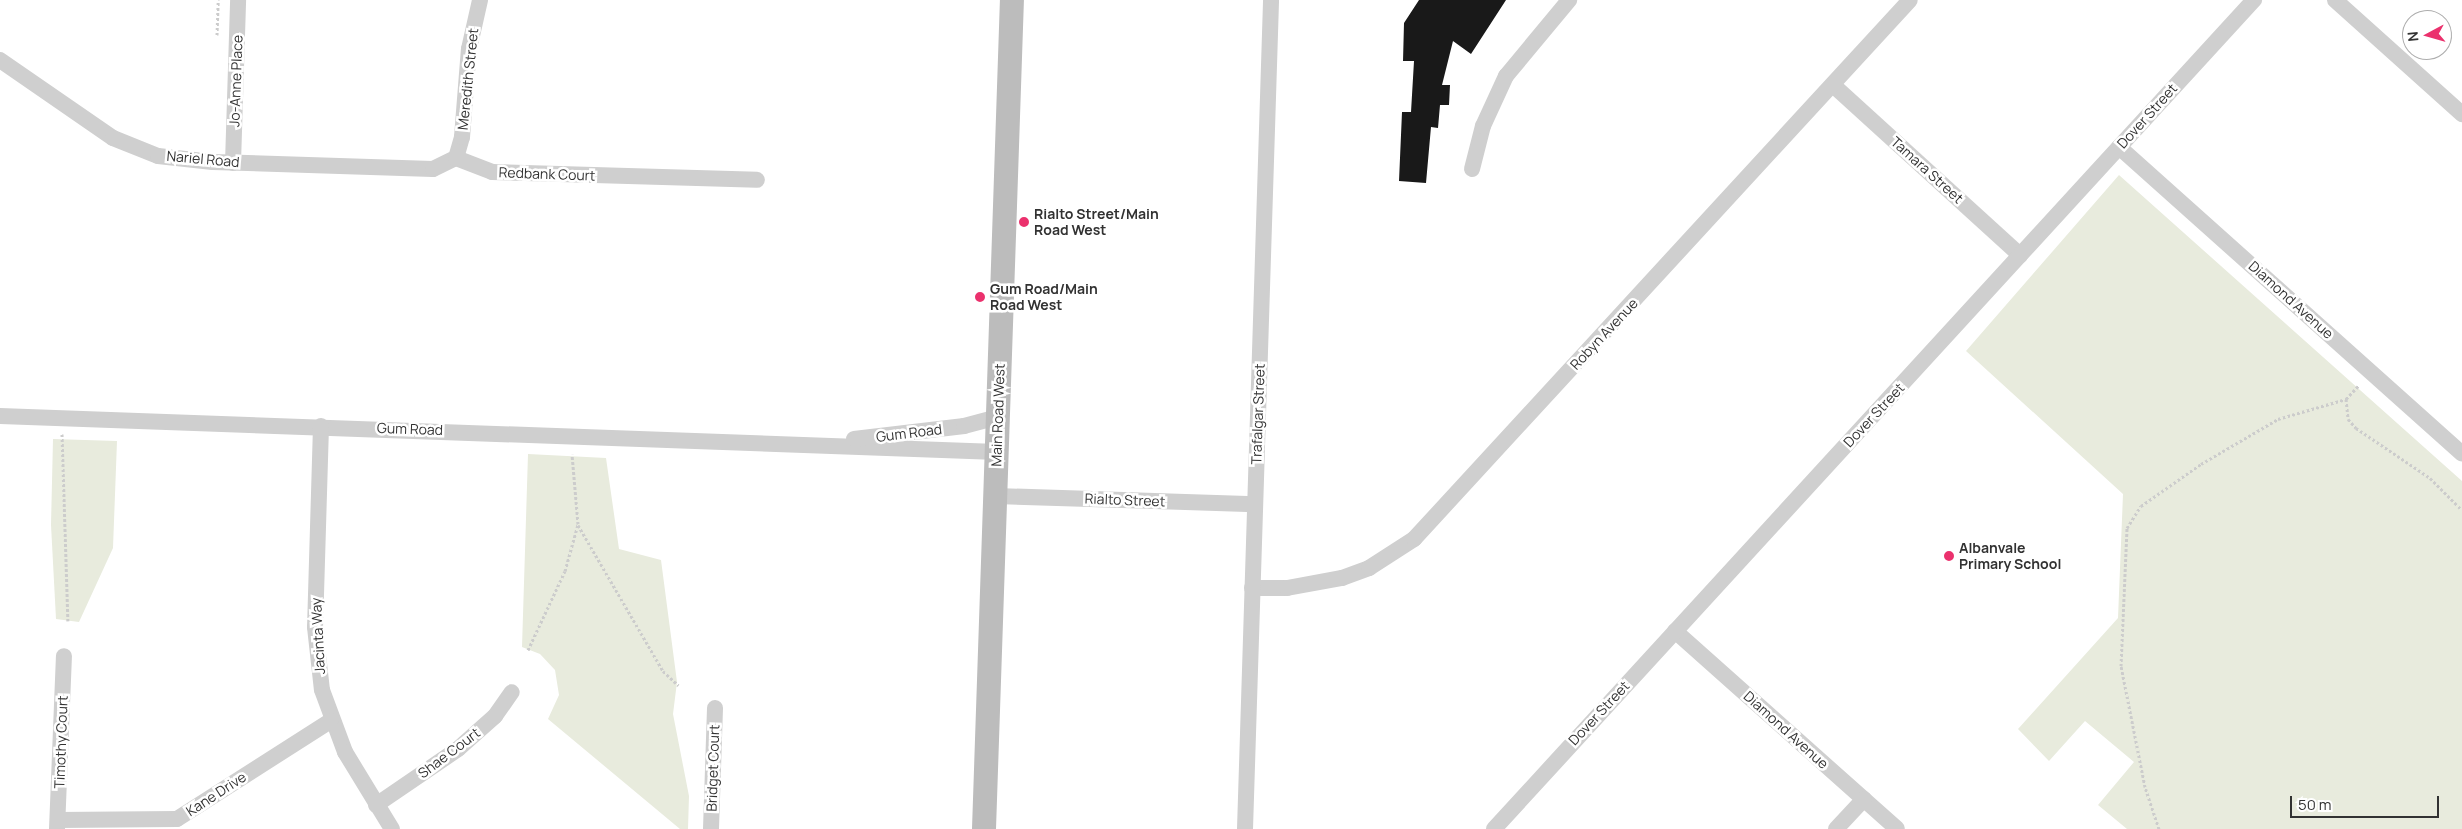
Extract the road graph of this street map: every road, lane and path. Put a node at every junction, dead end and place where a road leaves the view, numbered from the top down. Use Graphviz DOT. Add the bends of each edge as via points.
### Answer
graph roads {
  1 [pos="218,0"];
  2 [pos="238,0"];
  3 [pos="480,0"];
  4 [pos="1012,0"];
  5 [pos="1271,0"];
  6 [pos="1569,0"];
  7 [pos="1910,0"];
  8 [pos="2254,0"];
  9 [pos="2335,0"];
  10 [pos="217,38"];
  11 [pos="0,60"];
  12 [pos="1833,85"];
  13 [pos="2462,114"];
  14 [pos="2119,147"];
  15 [pos="456,158"];
  16 [pos="233,163"];
  17 [pos="1472,169"];
  18 [pos="757,180"];
  19 [pos="2020,255"];
  20 [pos="2371,372"];
  21 [pos="2346,399"];
  22 [pos="0,416"];
  23 [pos="998,417"];
  24 [pos="60,418"];
  25 [pos="321,426"];
  26 [pos="820,442"];
  27 [pos="997,452"];
  28 [pos="572,454"];
  29 [pos="2462,454"];
  30 [pos="996,496"];
  31 [pos="1255,504"];
  32 [pos="2462,510"];
  33 [pos="578,524"];
  34 [pos="1252,588"];
  35 [pos="68,621"];
  36 [pos="1675,630"];
  37 [pos="528,650"];
  38 [pos="64,656"];
  39 [pos="678,685"];
  40 [pos="512,692"];
  41 [pos="715,708"];
  42 [pos="330,721"];
  43 [pos="1864,799"];
  44 [pos="376,805"];
  45 [pos="58,824"];
  46 [pos="392,829"];
  47 [pos="711,829"];
  48 [pos="984,829"];
  49 [pos="1245,829"];
  50 [pos="1494,829"];
  51 [pos="1836,829"];
  52 [pos="1897,829"];
  53 [pos="2159,829"];
  1 -- 10 [label="path"];
  2 -- 16 [label="street, Jo-Anne Place"];
  3 -- 15 [label="street, Meredith Street" via="469,49"];
  4 -- 23 [label="street, Main Road West"];
  5 -- 31 [label="street, Trafalgar Street"];
  6 -- 17 [label="street" via="1506,76 1483,126"];
  7 -- 12 [label="street, Robyn Avenue"];
  8 -- 14 [label="street, Dover Street"];
  9 -- 13 [label="street"];
  11 -- 16 [label="street, Nariel Road" via="134,147 158,156"];
  12 -- 19 [label="street, Tamara Street"];
  12 -- 34 [label="street, Robyn Avenue" via="1414,539 1369,568 1342,578 1313,585"];
  14 -- 19 [label="street, Dover Street"];
  14 -- 20 [label="street, Diamond Avenue"];
  15 -- 16 [label="street, Nariel Road" via="433,169"];
  15 -- 18 [label="street, Redbank Court" via="492,172"];
  19 -- 36 [label="street, Dover Street"];
  20 -- 21 [label="path"];
  20 -- 29 [label="street, Diamond Avenue"];
  21 -- 32 [label="path" via="2348,419 2356,428 2430,478"];
  21 -- 53 [label="path" via="2278,419 2218,454 2157,493 2127,528 2121,666 2145,787"];
  22 -- 24 [label="street, Gum Road"];
  23 -- 26 [label="street, Gum Road" via="964,426"];
  23 -- 27 [label="street, Main Road West"];
  24 -- 25 [label="street, Gum Road"];
  24 -- 35 [label="path"];
  25 -- 26 [label="street, Gum Road"];
  25 -- 42 [label="street, Jacinta Way" via="315,627"];
  26 -- 27 [label="street, Gum Road"];
  27 -- 30 [label="street, Main Road West"];
  28 -- 33 [label="path"];
  30 -- 31 [label="street, Rialto Street"];
  30 -- 48 [label="street, Main Road West"];
  31 -- 34 [label="street, Trafalgar Street"];
  33 -- 37 [label="path" via="565,571"];
  33 -- 39 [label="path" via="663,670"];
  34 -- 49 [label="street, Trafalgar Street"];
  36 -- 43 [label="street, Diamond Avenue"];
  36 -- 50 [label="street, Dover Street"];
  38 -- 45 [label="street, Timothy Court"];
  40 -- 44 [label="street, Shae Court" via="496,716 458,749"];
  41 -- 47 [label="street, Bridget Court"];
  42 -- 44 [label="street, Jacinta Way"];
  42 -- 45 [label="street, Kane Drive" via="177,819"];
  43 -- 51 [label="street"];
  43 -- 52 [label="street, Diamond Avenue"];
  44 -- 46 [label="street, Jacinta Way"];
}
